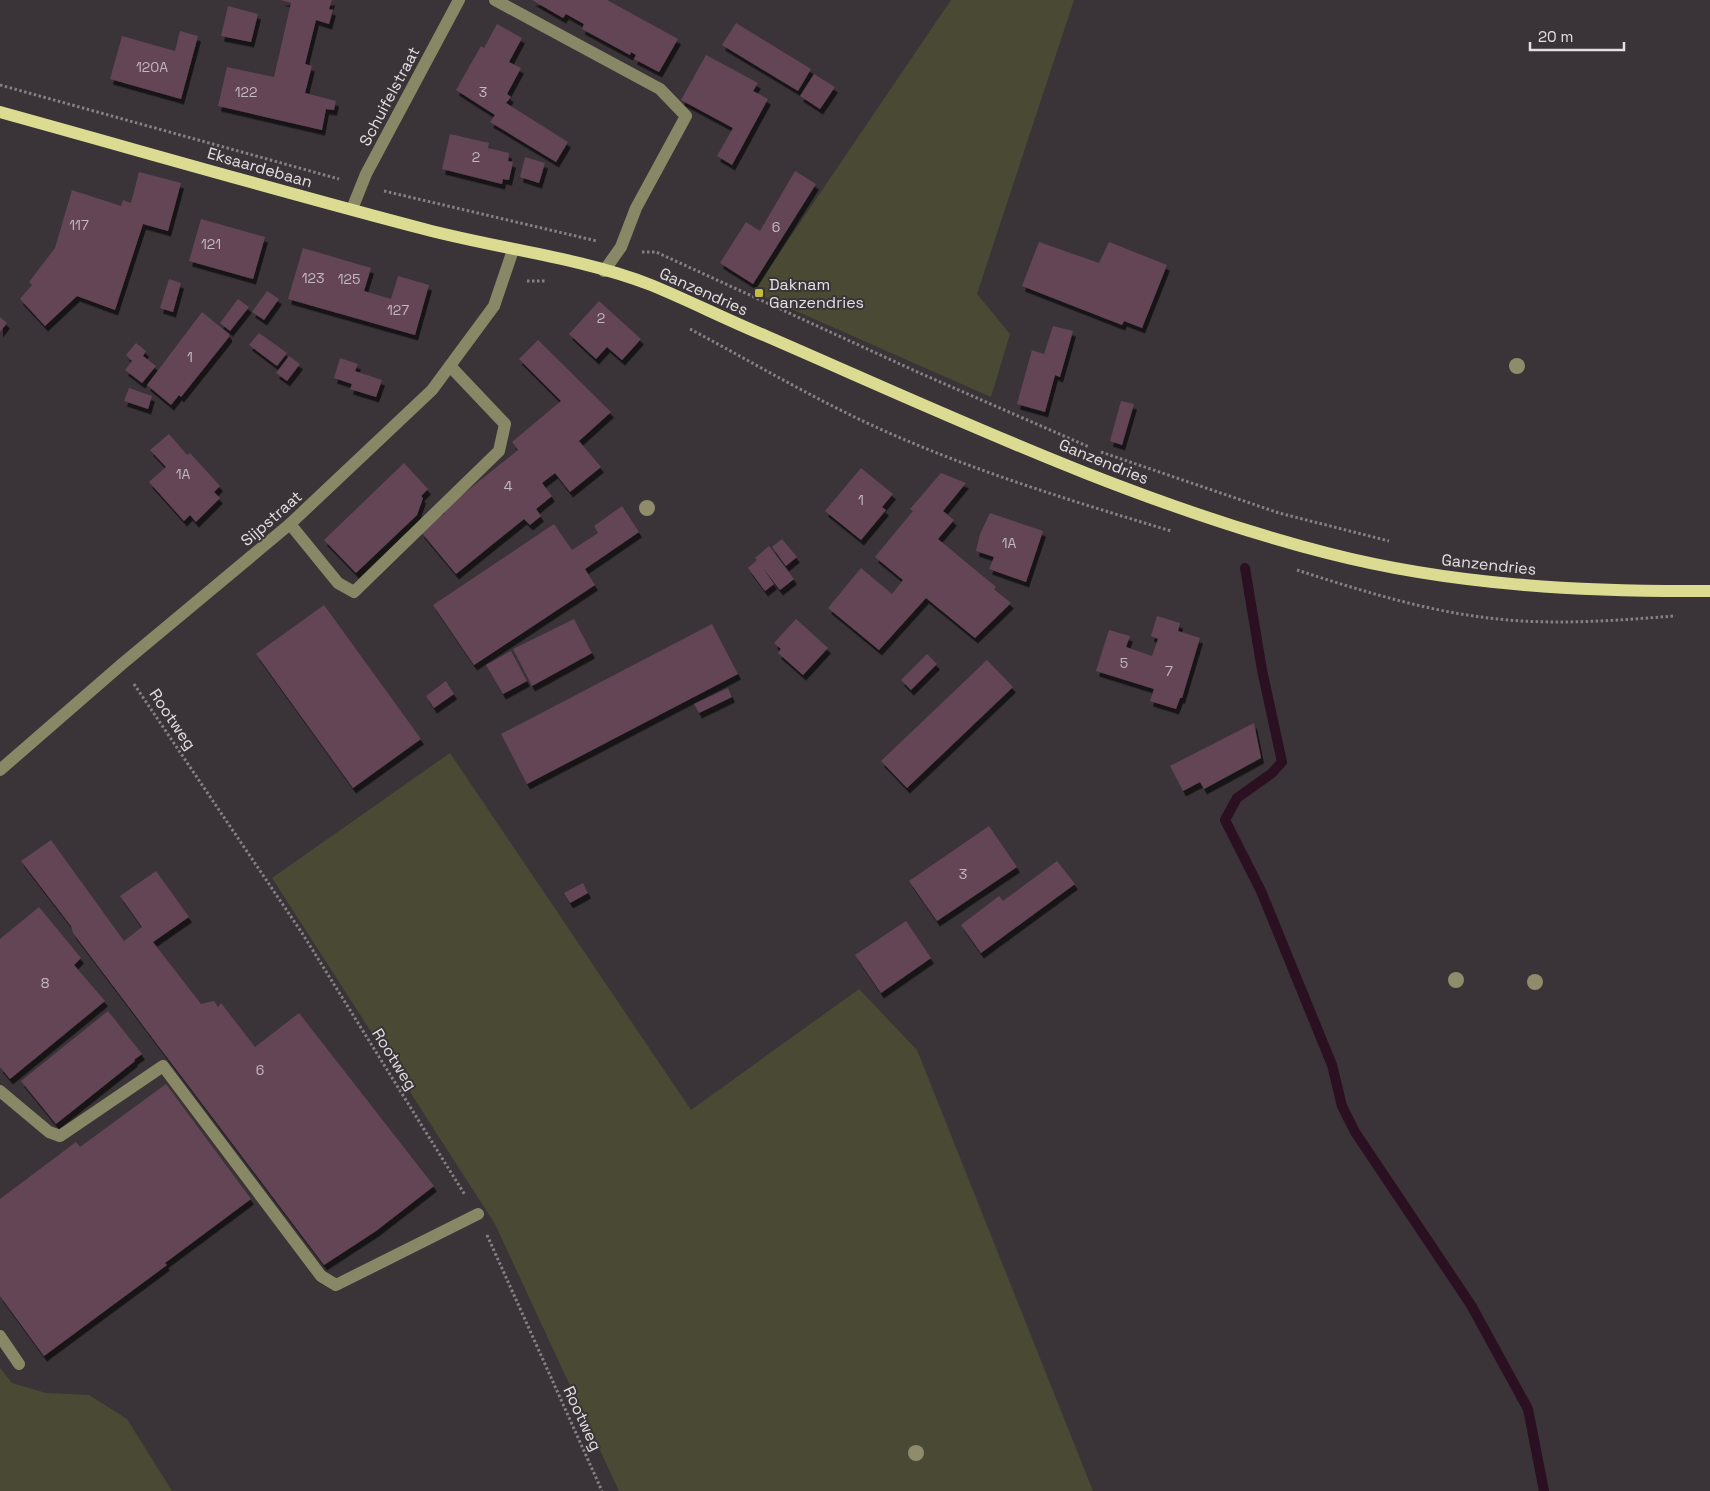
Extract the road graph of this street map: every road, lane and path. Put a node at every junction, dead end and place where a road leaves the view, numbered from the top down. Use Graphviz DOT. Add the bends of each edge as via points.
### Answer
graph roads {
  1 [pos="459,0"];
  2 [pos="495,0"];
  3 [pos="0,85"];
  4 [pos="0,112"];
  5 [pos="362,185"];
  6 [pos="352,209"];
  7 [pos="621,247"];
  8 [pos="513,250"];
  9 [pos="604,271"];
  10 [pos="648,284"];
  11 [pos="450,366"];
  12 [pos="290,524"];
  13 [pos="1398,544"];
  14 [pos="1710,591"];
  15 [pos="122,664"];
  16 [pos="0,770"];
  17 [pos="0,1091"];
  18 [pos="478,1214"];
  19 [pos="0,1336"];
  20 [pos="19,1364"];
  21 [pos="602,1491"];
  1 -- 5 [label="street, Schuifelstraat"];
  2 -- 7 [label="street" via="660,89 686,116 636,208"];
  3 -- 5 [label="path"];
  4 -- 6 [label="main road, Eksaardebaan"];
  5 -- 6 [label="street, Schuifelstraat"];
  5 -- 7 [label="path"];
  6 -- 8 [label="main road, Eksaardebaan"];
  7 -- 9 [label="street"];
  8 -- 9 [label="main road, Ganzendries"];
  8 -- 11 [label="street, Sijpstraat" via="494,306"];
  9 -- 10 [label="main road, Ganzendries"];
  10 -- 13 [label="path" via="639,252 656,252 1100,452 1279,513"];
  10 -- 14 [label="main road, Ganzendries" via="1122,487 1251,532 1329,554 1426,574 1613,590"];
  11 -- 12 [label="street, Sijpstraat" via="432,390"];
  11 -- 12 [label="street" via="505,424 499,451 354,592 338,583"];
  12 -- 15 [label="street, Sijpstraat"];
  15 -- 16 [label="street, Sijpstraat"];
  15 -- 18 [label="path, Rootweg" via="302,933"];
  17 -- 18 [label="street" via="49,1132 60,1136 163,1066 322,1276 336,1285"];
  18 -- 21 [label="path, Rootweg"];
  19 -- 20 [label="street"];
}
